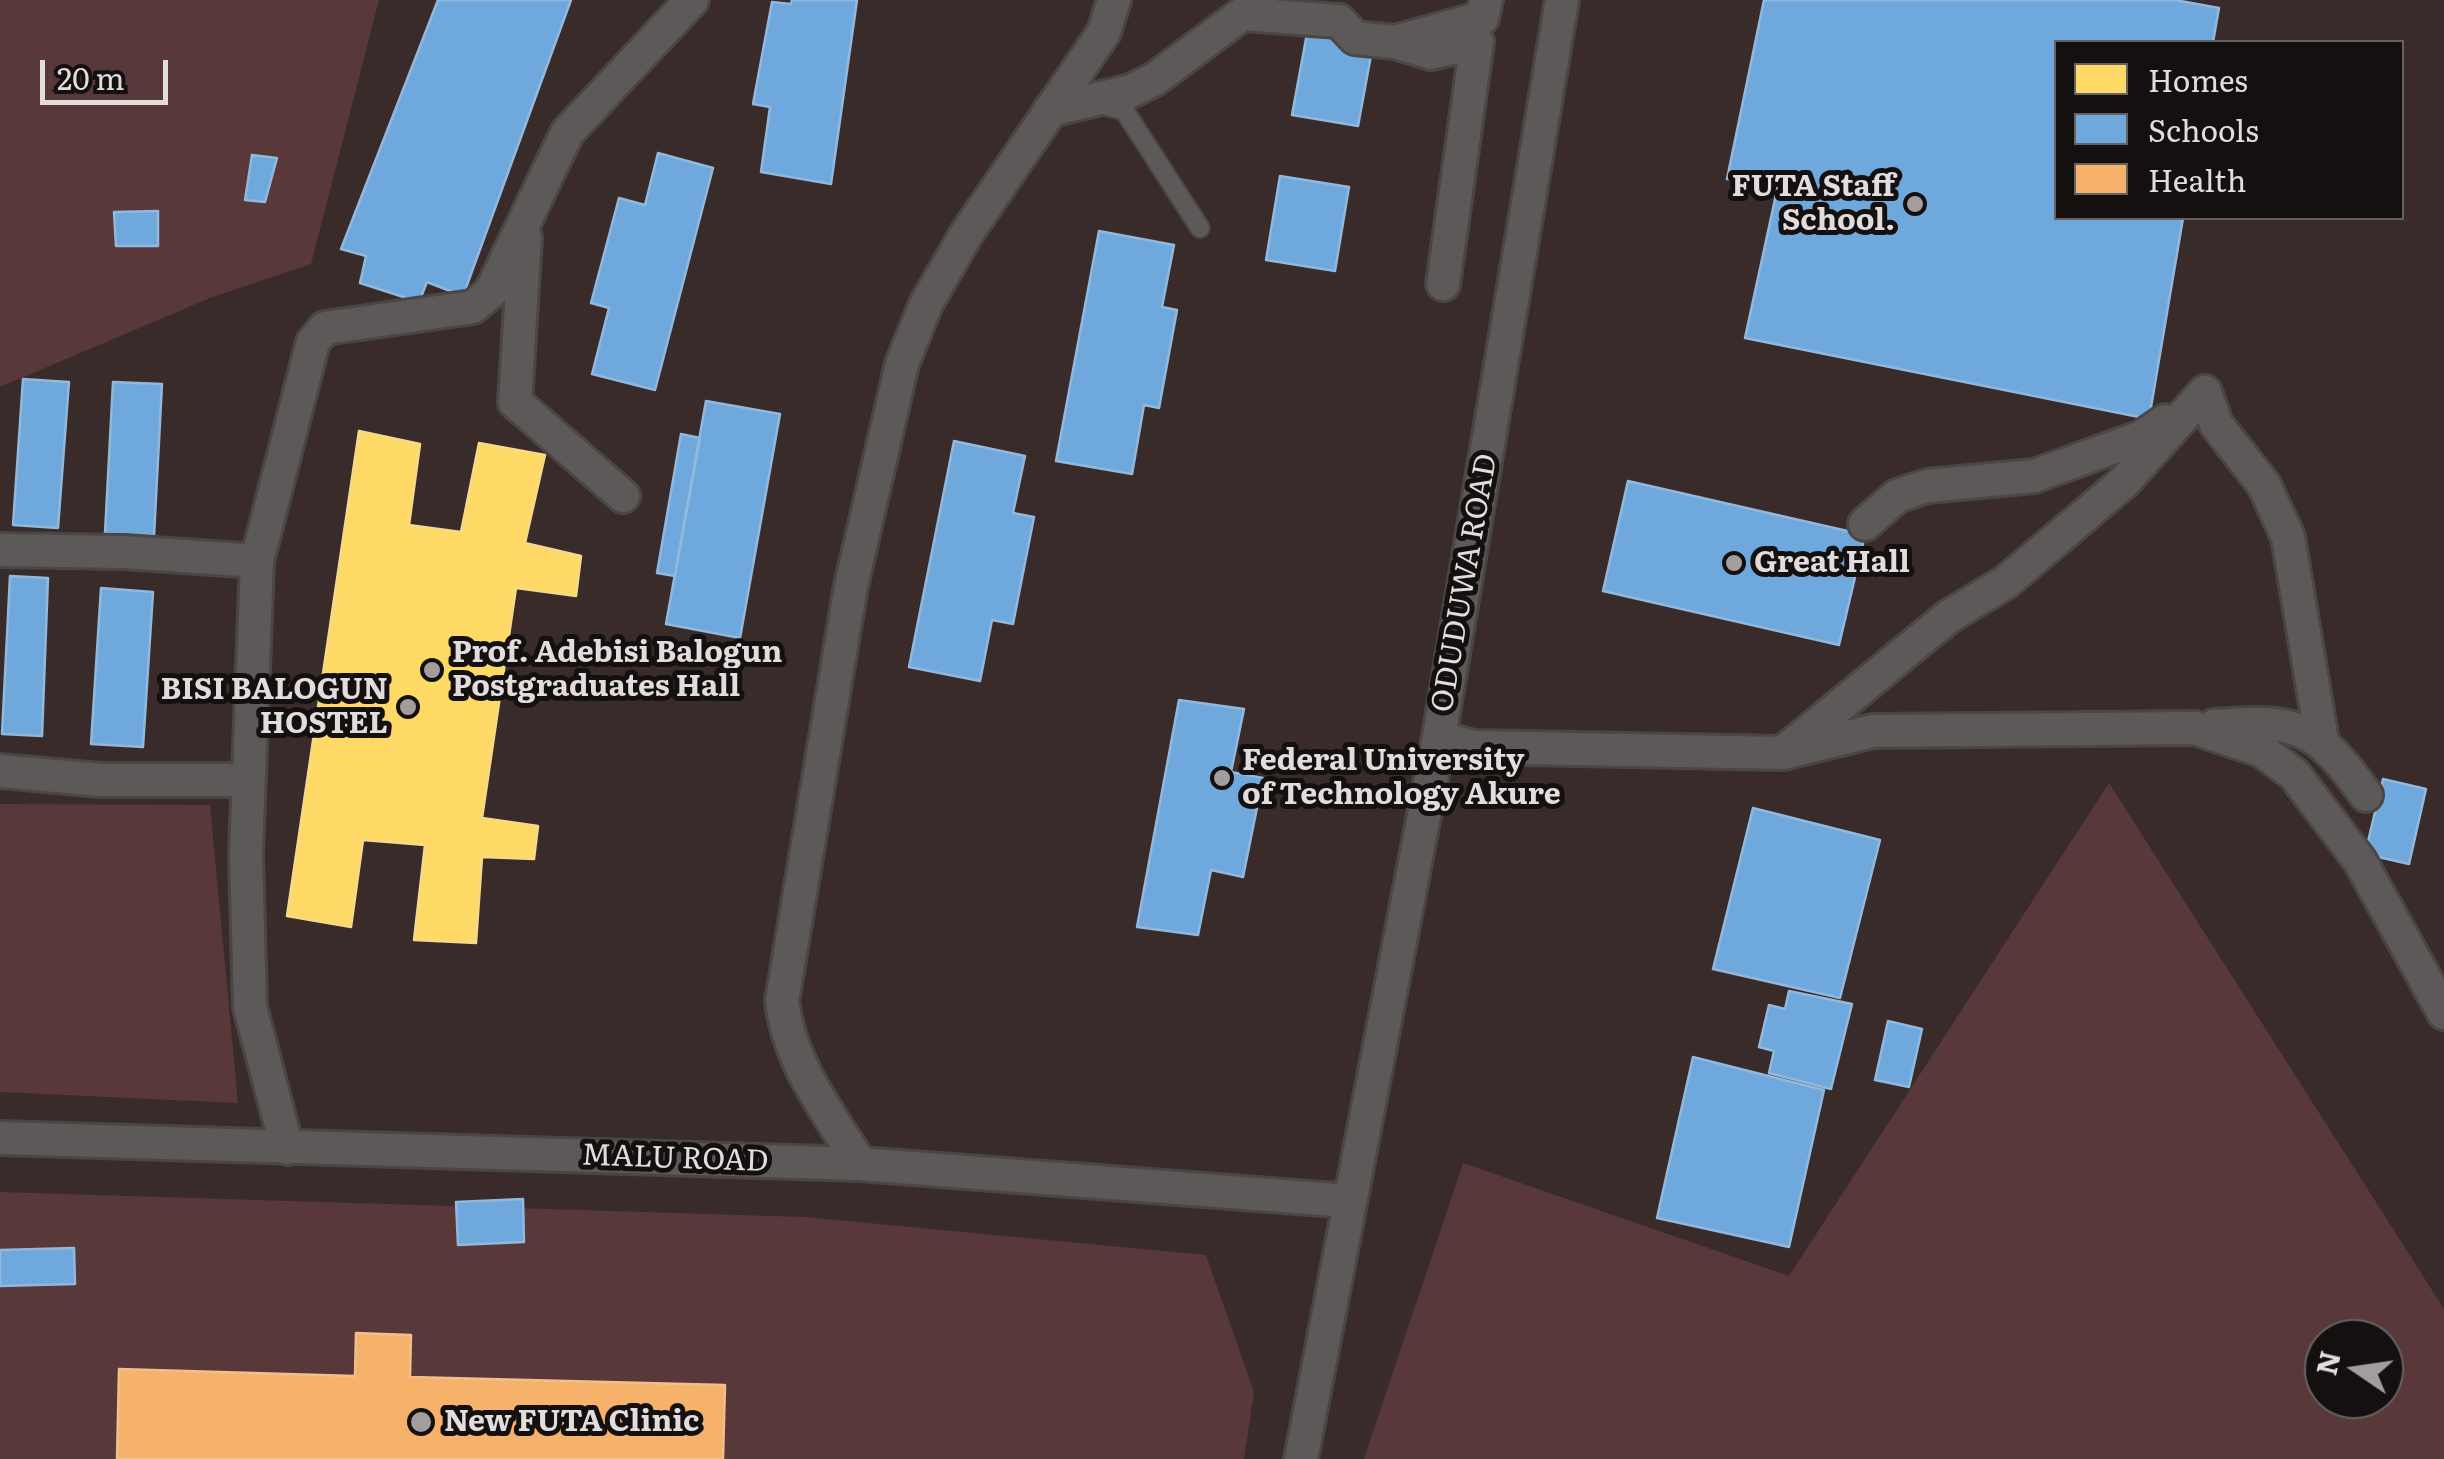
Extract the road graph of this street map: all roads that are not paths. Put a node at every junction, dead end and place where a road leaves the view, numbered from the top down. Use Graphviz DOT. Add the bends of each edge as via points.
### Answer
graph roads {
  1 [pos="692,0"];
  2 [pos="1114,0"];
  3 [pos="1486,0"];
  4 [pos="1562,0"];
  5 [pos="1253,7"];
  6 [pos="1395,42"];
  7 [pos="1086,101"];
  8 [pos="1050,110"];
  9 [pos="527,214"];
  10 [pos="1200,228"];
  11 [pos="1443,284"];
  12 [pos="2204,392"];
  13 [pos="623,496"];
  14 [pos="1865,524"];
  15 [pos="0,550"];
  16 [pos="257,561"];
  17 [pos="2195,728"];
  18 [pos="1439,737"];
  19 [pos="2322,741"];
  20 [pos="1782,753"];
  21 [pos="0,771"];
  22 [pos="247,780"];
  23 [pos="2366,795"];
  24 [pos="2444,1013"];
  25 [pos="0,1138"];
  26 [pos="286,1148"];
  27 [pos="860,1164"];
  28 [pos="1348,1201"];
  29 [pos="1300,1459"];
  1 -- 9 [label="street" via="567,133"];
  2 -- 8 [label="street" via="1104,32"];
  3 -- 6 [label="street" via="1482,18"];
  4 -- 18 [label="street, ODUDUWA ROAD"];
  5 -- 6 [label="street" via="1339,20 1354,38"];
  5 -- 7 [label="street" via="1155,79"];
  6 -- 11 [label="street" via="1431,52 1477,42"];
  7 -- 8 [label="street"];
  7 -- 10 [label="lane" via="1124,110"];
  8 -- 27 [label="street" via="967,232 902,364 830,697 782,1001 786,1036 802,1070"];
  9 -- 13 [label="street" via="515,402"];
  9 -- 16 [label="street" via="491,292 473,307 325,328 313,342"];
  12 -- 14 [label="street" via="2142,437 2034,476 1927,486 1898,496"];
  12 -- 19 [label="street" via="2216,424 2264,485 2288,537"];
  12 -- 20 [label="street" via="2124,482 2006,582 1948,617"];
  15 -- 16 [label="street"];
  16 -- 22 [label="street"];
  17 -- 19 [label="street" via="2276,724"];
  17 -- 20 [label="street" via="1872,731"];
  17 -- 24 [label="street" via="2261,750 2294,774 2360,861"];
  18 -- 20 [label="street" via="1473,747"];
  18 -- 28 [label="street, ODUDUWA ROAD"];
  19 -- 23 [label="street"];
  21 -- 22 [label="street" via="100,780"];
  22 -- 26 [label="street" via="250,1007"];
  25 -- 26 [label="street, MALU ROAD"];
  26 -- 27 [label="street, MALU ROAD"];
  27 -- 28 [label="street, MALU ROAD"];
  28 -- 29 [label="street, ODUDUWA ROAD"];
}
